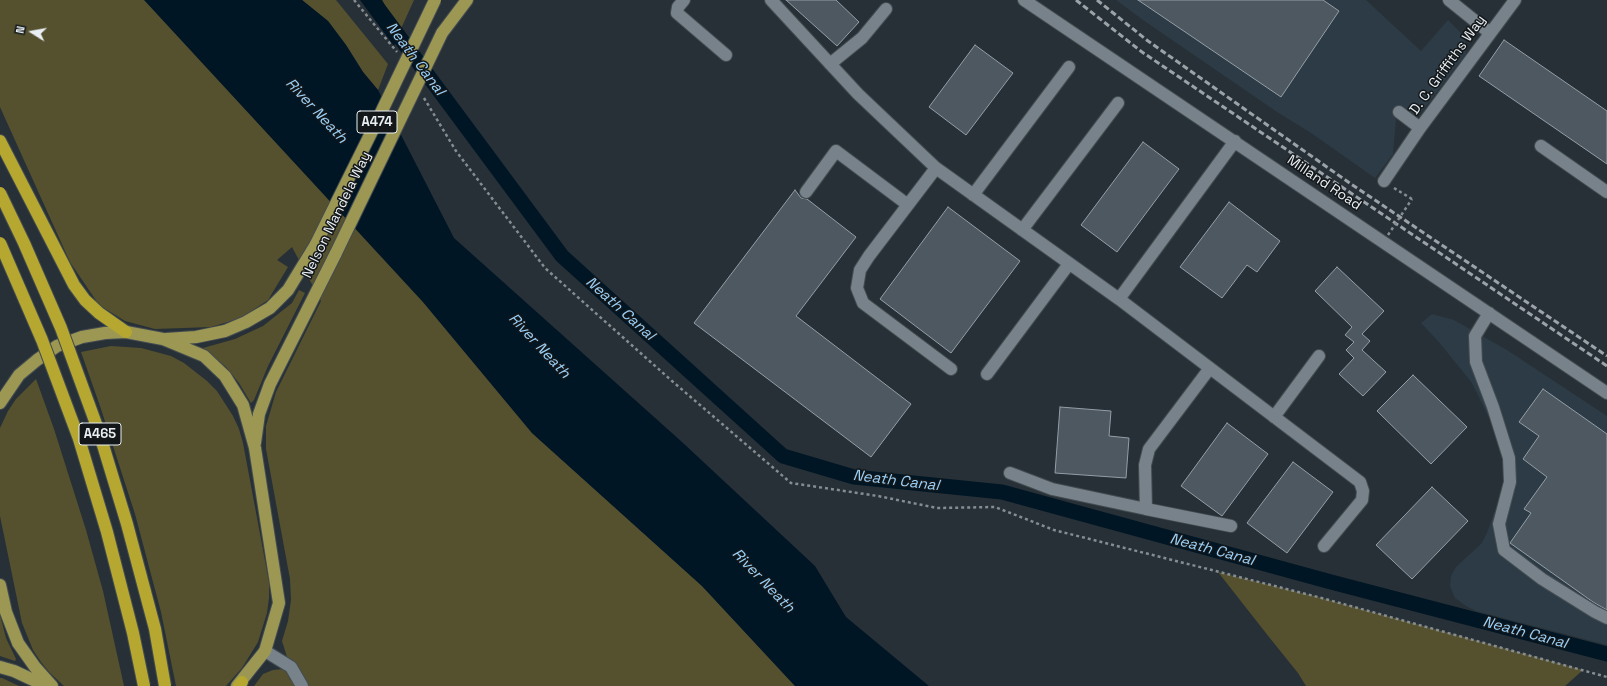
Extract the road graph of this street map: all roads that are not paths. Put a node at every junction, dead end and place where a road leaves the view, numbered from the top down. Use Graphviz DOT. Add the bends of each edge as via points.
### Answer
graph roads {
  1 [pos="458,0"];
  2 [pos="467,0"];
  3 [pos="684,0"];
  4 [pos="771,0"];
  5 [pos="1024,0"];
  6 [pos="1449,0"];
  7 [pos="1515,0"];
  8 [pos="434,1"];
  9 [pos="886,8"];
  10 [pos="442,33"];
  11 [pos="1490,33"];
  12 [pos="726,55"];
  13 [pos="830,64"];
  14 [pos="1069,67"];
  15 [pos="1118,103"];
  16 [pos="1399,112"];
  17 [pos="1420,128"];
  18 [pos="0,141"];
  19 [pos="1235,141"];
  20 [pos="1541,146"];
  21 [pos="936,168"];
  22 [pos="1384,181"];
  23 [pos="1606,190"];
  24 [pos="806,192"];
  25 [pos="0,194"];
  26 [pos="973,195"];
  27 [pos="908,205"];
  28 [pos="1022,230"];
  29 [pos="0,243"];
  30 [pos="1069,264"];
  31 [pos="1118,299"];
  32 [pos="1489,313"];
  33 [pos="126,332"];
  34 [pos="163,339"];
  35 [pos="1319,356"];
  36 [pos="1210,368"];
  37 [pos="950,369"];
  38 [pos="987,374"];
  39 [pos="1607,393"];
  40 [pos="0,403"];
  41 [pos="1274,417"];
  42 [pos="254,448"];
  43 [pos="1010,473"];
  44 [pos="1146,509"];
  45 [pos="1231,526"];
  46 [pos="1324,546"];
  47 [pos="0,584"];
  48 [pos="1607,618"];
  49 [pos="265,651"];
  50 [pos="0,667"];
  51 [pos="239,685"];
  52 [pos="46,686"];
  53 [pos="52,686"];
  54 [pos="144,686"];
  55 [pos="165,686"];
  56 [pos="302,686"];
  1 -- 10 [label="main road, Nelson Mandela Way / A474"];
  2 -- 10 [label="main road"];
  3 -- 12 [label="street" via="678,7 678,13"];
  4 -- 13 [label="street"];
  5 -- 19 [label="street, Milland Road"];
  6 -- 11 [label="street"];
  7 -- 11 [label="street, D. C. Griffiths Way"];
  8 -- 34 [label="main road, Nelson Mandela Way / A474, bridge" via="316,244 288,290 270,308 225,331 196,337"];
  9 -- 13 [label="street" via="862,38"];
  10 -- 42 [label="main road, Nelson Mandela Way / A474, bridge" via="336,254 270,384 259,414"];
  11 -- 17 [label="street, D. C. Griffiths Way"];
  13 -- 21 [label="street" via="879,116"];
  14 -- 26 [label="street"];
  15 -- 28 [label="street"];
  16 -- 17 [label="street, D. C. Griffiths Way"];
  17 -- 22 [label="street, D. C. Griffiths Way"];
  18 -- 33 [label="highway" via="74,285 99,313"];
  19 -- 31 [label="street"];
  19 -- 32 [label="street, Milland Road"];
  20 -- 23 [label="street"];
  21 -- 26 [label="street"];
  21 -- 27 [label="street"];
  24 -- 27 [label="street" via="836,151"];
  25 -- 55 [label="highway, A465, bridge" via="61,328 99,432 155,629"];
  26 -- 28 [label="street"];
  27 -- 37 [label="street" via="860,270 857,288 862,303"];
  28 -- 30 [label="street"];
  29 -- 54 [label="highway, A465, bridge" via="42,340 79,439 107,532"];
  30 -- 31 [label="street"];
  30 -- 38 [label="street"];
  31 -- 36 [label="street"];
  32 -- 39 [label="street, Milland Road"];
  32 -- 48 [label="street" via="1475,336 1476,362 1509,458 1510,482 1499,524 1504,550 1542,579"];
  33 -- 34 [label="main road"];
  33 -- 40 [label="main road" via="105,332 58,346 19,375"];
  34 -- 42 [label="main road" via="204,356 225,376 243,405"];
  35 -- 41 [label="street"];
  36 -- 41 [label="street"];
  36 -- 44 [label="street" via="1149,449 1145,465"];
  41 -- 46 [label="street" via="1360,482 1362,500"];
  42 -- 49 [label="main road" via="279,603"];
  43 -- 44 [label="street" via="1052,489"];
  44 -- 45 [label="street"];
  47 -- 53 [label="main road" via="6,612 18,643"];
  49 -- 51 [label="main road"];
  49 -- 56 [label="street" via="291,667"];
  50 -- 52 [label="main road"];
}
